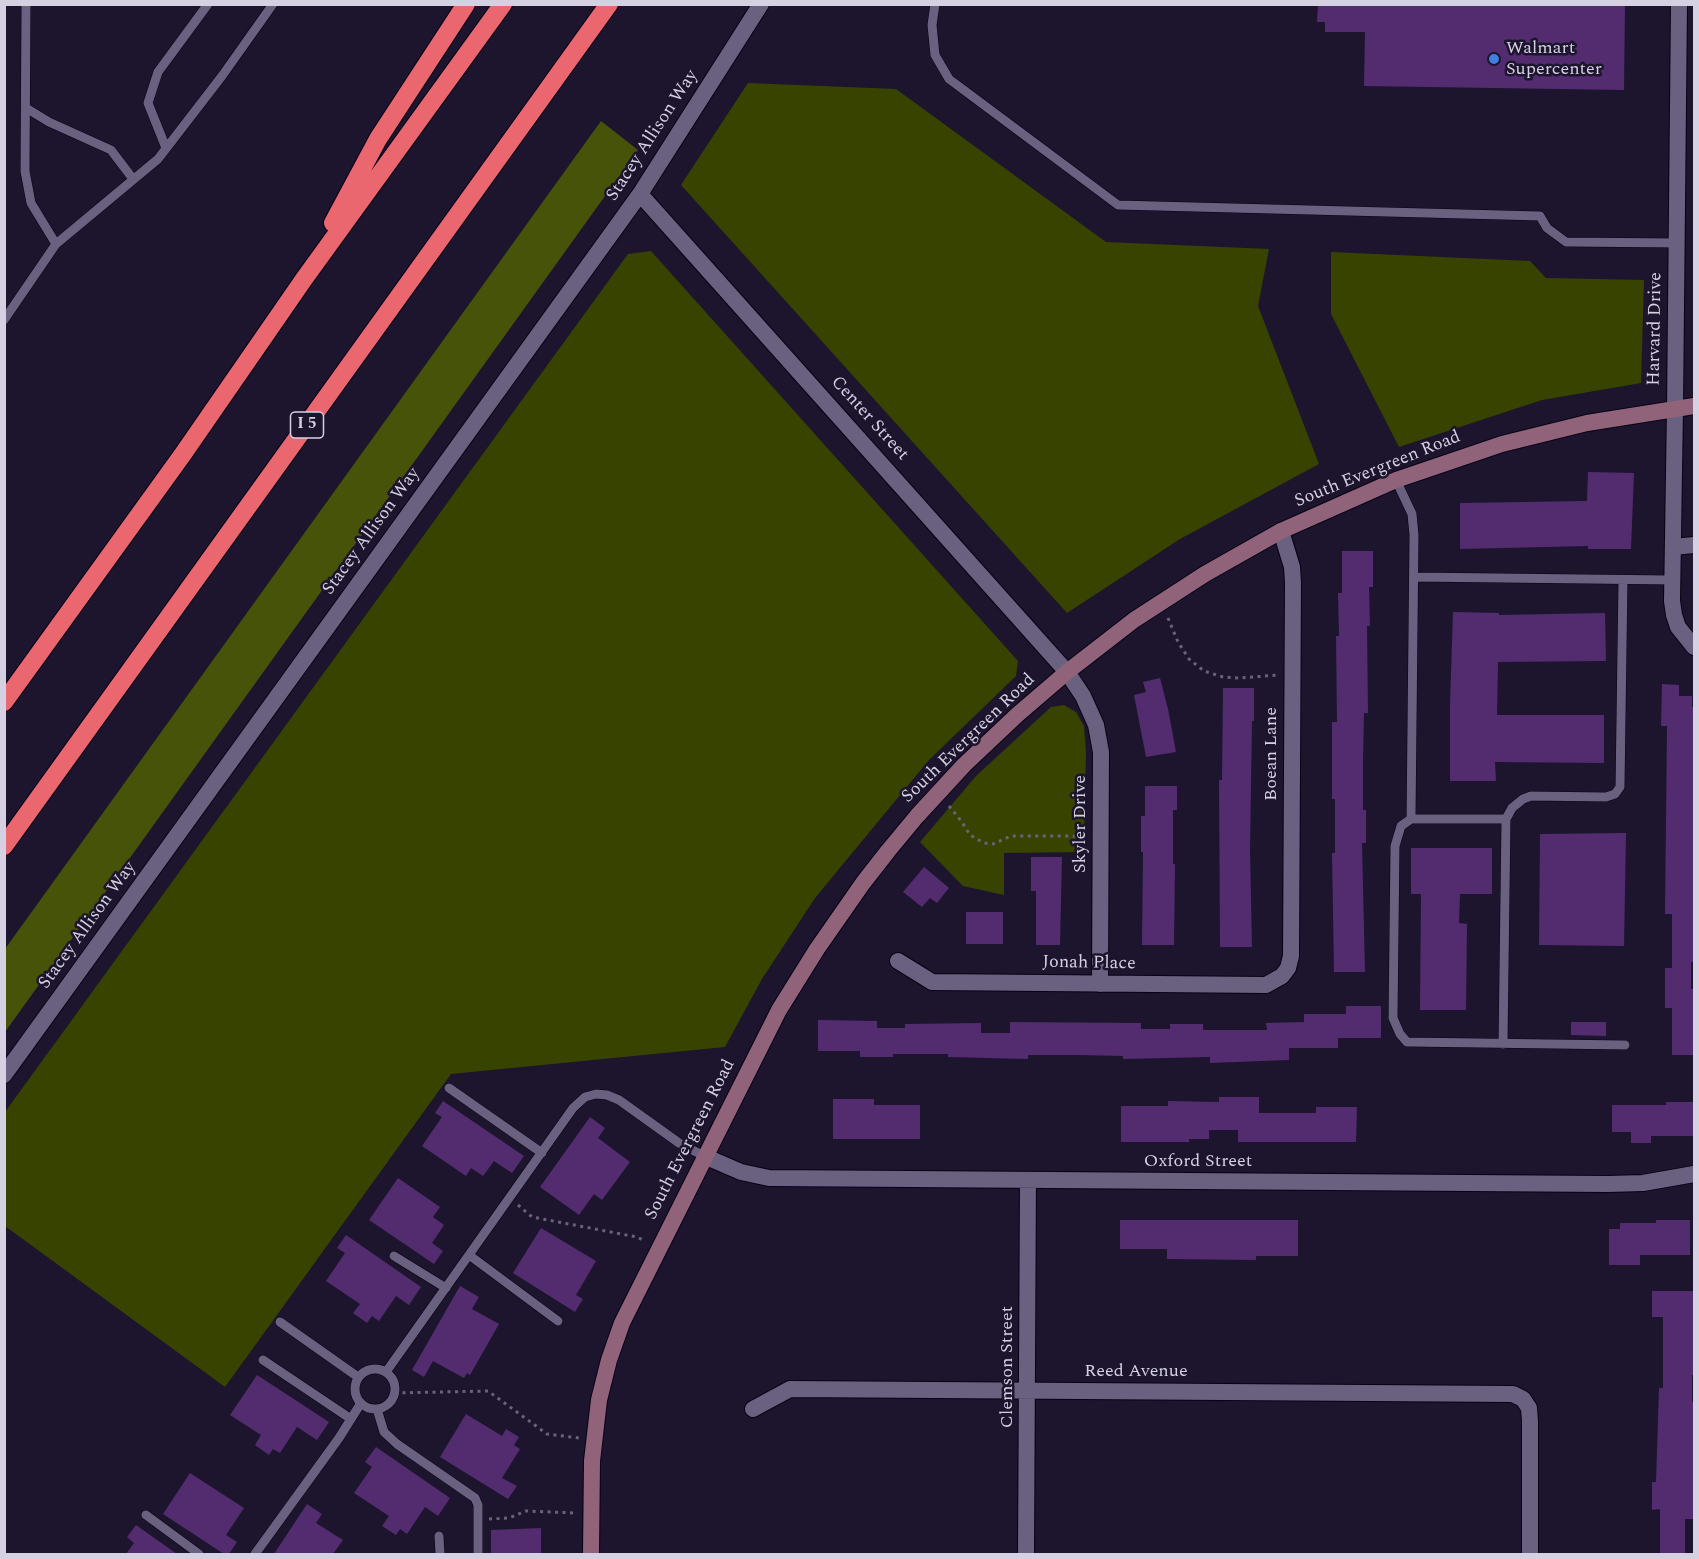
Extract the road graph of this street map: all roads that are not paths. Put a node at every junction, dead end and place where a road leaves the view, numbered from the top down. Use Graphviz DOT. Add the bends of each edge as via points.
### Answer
graph roads {
  1 [pos="26,4"];
  2 [pos="208,4"];
  3 [pos="273,4"];
  4 [pos="466,4"];
  5 [pos="503,4"];
  6 [pos="609,4"];
  7 [pos="761,4"];
  8 [pos="935,4"];
  9 [pos="1679,4"];
  10 [pos="26,108"];
  11 [pos="166,148"];
  12 [pos="134,179"];
  13 [pos="640,194"];
  14 [pos="1677,243"];
  15 [pos="56,244"];
  16 [pos="304,279"];
  17 [pos="4,320"];
  18 [pos="1695,406"];
  19 [pos="1675,408"];
  20 [pos="1396,480"];
  21 [pos="1281,531"];
  22 [pos="1695,546"];
  23 [pos="1673,547"];
  24 [pos="1414,577"];
  25 [pos="1623,580"];
  26 [pos="1672,580"];
  27 [pos="1695,648"];
  28 [pos="1067,672"];
  29 [pos="4,702"];
  30 [pos="1411,819"];
  31 [pos="1506,819"];
  32 [pos="4,846"];
  33 [pos="898,961"];
  34 [pos="1282,976"];
  35 [pos="1100,984"];
  36 [pos="1503,1044"];
  37 [pos="1625,1045"];
  38 [pos="4,1075"];
  39 [pos="449,1088"];
  40 [pos="542,1153"];
  41 [pos="704,1156"];
  42 [pos="1695,1174"];
  43 [pos="1028,1180"];
  44 [pos="469,1255"];
  45 [pos="394,1256"];
  46 [pos="446,1288"];
  47 [pos="558,1321"];
  48 [pos="280,1322"];
  49 [pos="263,1360"];
  50 [pos="386,1372"];
  51 [pos="358,1377"];
  52 [pos="1027,1390"];
  53 [pos="361,1403"];
  54 [pos="377,1409"];
  55 [pos="753,1409"];
  56 [pos="351,1419"];
  57 [pos="146,1515"];
  58 [pos="440,1536"];
  59 [pos="198,1554"];
  60 [pos="255,1554"];
  61 [pos="440,1554"];
  62 [pos="478,1554"];
  63 [pos="591,1554"];
  64 [pos="1026,1554"];
  65 [pos="1530,1554"];
  1 -- 10 [label="lane"];
  2 -- 11 [label="lane" via="158,72 148,103"];
  3 -- 11 [label="lane"];
  4 -- 16 [label="highway" via="378,139"];
  5 -- 16 [label="highway"];
  6 -- 32 [label="highway, I 5"];
  7 -- 13 [label="street, Stacey Allison Way"];
  8 -- 14 [label="lane" via="935,55 949,79 1118,205 1540,216 1547,228 1566,242"];
  9 -- 14 [label="street, Harvard Drive"];
  10 -- 12 [label="lane" via="111,150"];
  10 -- 15 [label="lane" via="25,171 31,203"];
  11 -- 12 [label="lane"];
  12 -- 15 [label="lane"];
  13 -- 28 [label="street, Center Street"];
  13 -- 38 [label="street, Stacey Allison Way"];
  14 -- 19 [label="street, Harvard Drive"];
  15 -- 17 [label="lane"];
  16 -- 29 [label="highway"];
  18 -- 19 [label="main road, South Evergreen Road"];
  19 -- 20 [label="main road, South Evergreen Road" via="1587,423 1502,444"];
  19 -- 23 [label="street, Harvard Drive"];
  20 -- 21 [label="main road, South Evergreen Road"];
  20 -- 24 [label="lane" via="1412,514"];
  21 -- 28 [label="main road, South Evergreen Road" via="1224,562 1134,620"];
  21 -- 34 [label="street, Boean Lane" via="1292,567 1291,956"];
  22 -- 23 [label="street"];
  23 -- 26 [label="street, Harvard Drive"];
  24 -- 25 [label="lane"];
  24 -- 30 [label="lane"];
  25 -- 26 [label="lane"];
  25 -- 31 [label="lane" via="1620,787 1606,797 1531,796 1512,808"];
  26 -- 27 [label="street, Harvard Drive" via="1678,627"];
  28 -- 35 [label="street, Skyler Drive" via="1096,725 1101,752"];
  28 -- 41 [label="main road, South Evergreen Road" via="938,794 863,883 779,1010"];
  30 -- 31 [label="lane"];
  30 -- 36 [label="lane" via="1401,826 1395,846 1395,1027 1407,1042"];
  31 -- 36 [label="lane"];
  33 -- 35 [label="street, Jonah Place" via="932,982"];
  34 -- 35 [label="street, Jonah Place" via="1266,985"];
  36 -- 37 [label="lane"];
  39 -- 40 [label="lane"];
  40 -- 41 [label="lane" via="573,1108 585,1097 596,1094 619,1100"];
  40 -- 44 [label="lane"];
  41 -- 43 [label="street, Oxford Street" via="741,1172 769,1178"];
  41 -- 63 [label="main road, South Evergreen Road" via="622,1323 609,1360 594,1439"];
  42 -- 43 [label="street, Oxford Street" via="1643,1183 1608,1184"];
  43 -- 52 [label="street, Clemson Street"];
  44 -- 46 [label="lane"];
  44 -- 47 [label="lane"];
  45 -- 46 [label="lane"];
  46 -- 50 [label="lane"];
  48 -- 51 [label="lane"];
  49 -- 56 [label="lane"];
  50 -- 51 [label="lane" via="376,1368"];
  50 -- 54 [label="lane" via="392,1378 394,1393 388,1404"];
  51 -- 53 [label="lane" via="354,1386"];
  52 -- 55 [label="street, Reed Avenue" via="790,1389"];
  52 -- 64 [label="street, Clemson Street"];
  52 -- 65 [label="street, Reed Avenue" via="1513,1394 1529,1408"];
  53 -- 54 [label="lane"];
  53 -- 56 [label="lane"];
  54 -- 62 [label="lane" via="384,1432 397,1444 475,1498"];
  56 -- 60 [label="lane"];
  57 -- 59 [label="lane"];
  58 -- 61 [label="lane"];
}
